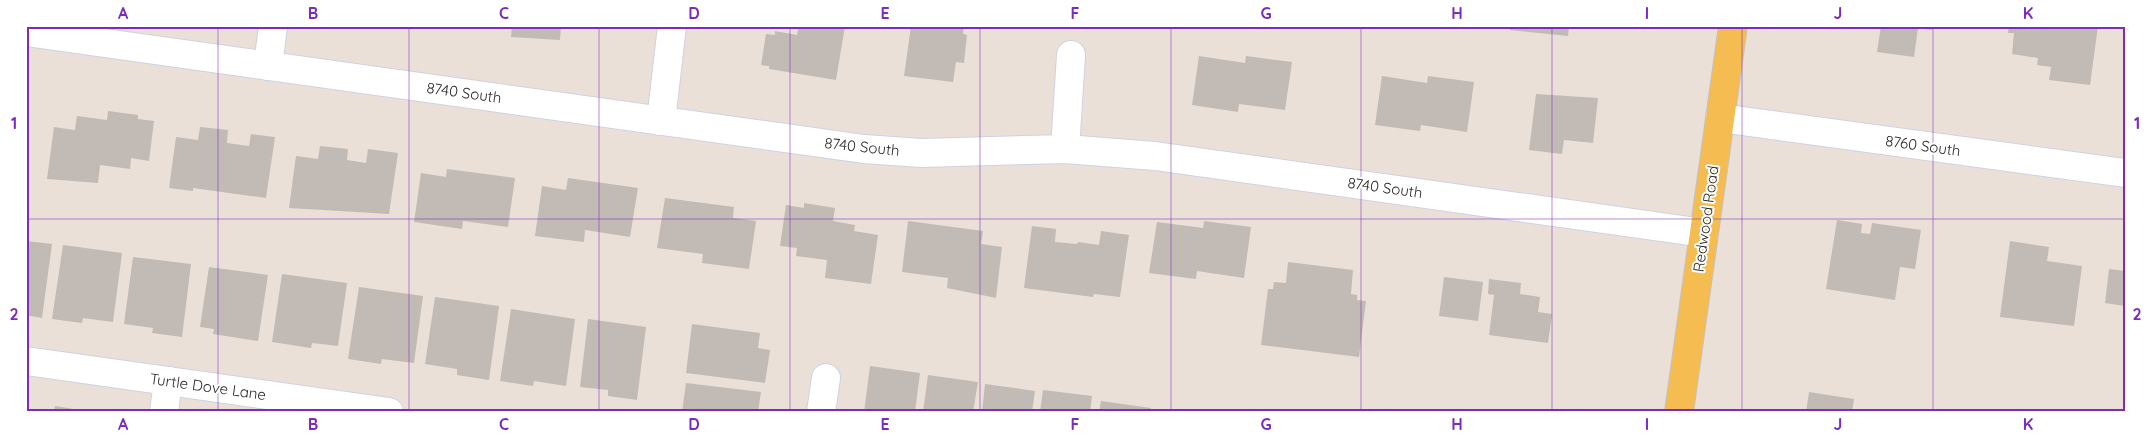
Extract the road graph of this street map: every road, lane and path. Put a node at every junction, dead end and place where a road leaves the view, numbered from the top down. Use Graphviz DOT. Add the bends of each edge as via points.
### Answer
graph roads {
  1 [pos="273,26"];
  2 [pos="672,26"];
  3 [pos="1733,26"];
  4 [pos="26,32"];
  5 [pos="1071,55"];
  6 [pos="268,66"];
  7 [pos="1720,118"];
  8 [pos="661,121"];
  9 [pos="1064,149"];
  10 [pos="2125,173"];
  11 [pos="1704,233"];
  12 [pos="26,361"];
  13 [pos="826,378"];
  14 [pos="168,381"];
  15 [pos="164,412"];
  16 [pos="389,412"];
  17 [pos="821,412"];
  18 [pos="1679,412"];
  1 -- 6 [label="street"];
  2 -- 8 [label="street"];
  3 -- 7 [label="main road, Redwood Road"];
  4 -- 6 [label="street, 8740 South"];
  5 -- 9 [label="street"];
  6 -- 8 [label="street, 8740 South"];
  7 -- 10 [label="street, 8760 South"];
  7 -- 11 [label="main road, Redwood Road"];
  8 -- 9 [label="street, 8740 South" via="864,149 921,153"];
  9 -- 11 [label="street, 8740 South" via="1156,156"];
  11 -- 18 [label="main road, Redwood Road"];
  12 -- 14 [label="street, Turtle Dove Lane"];
  13 -- 17 [label="street"];
  14 -- 15 [label="street"];
  14 -- 16 [label="street, Turtle Dove Lane"];
}
